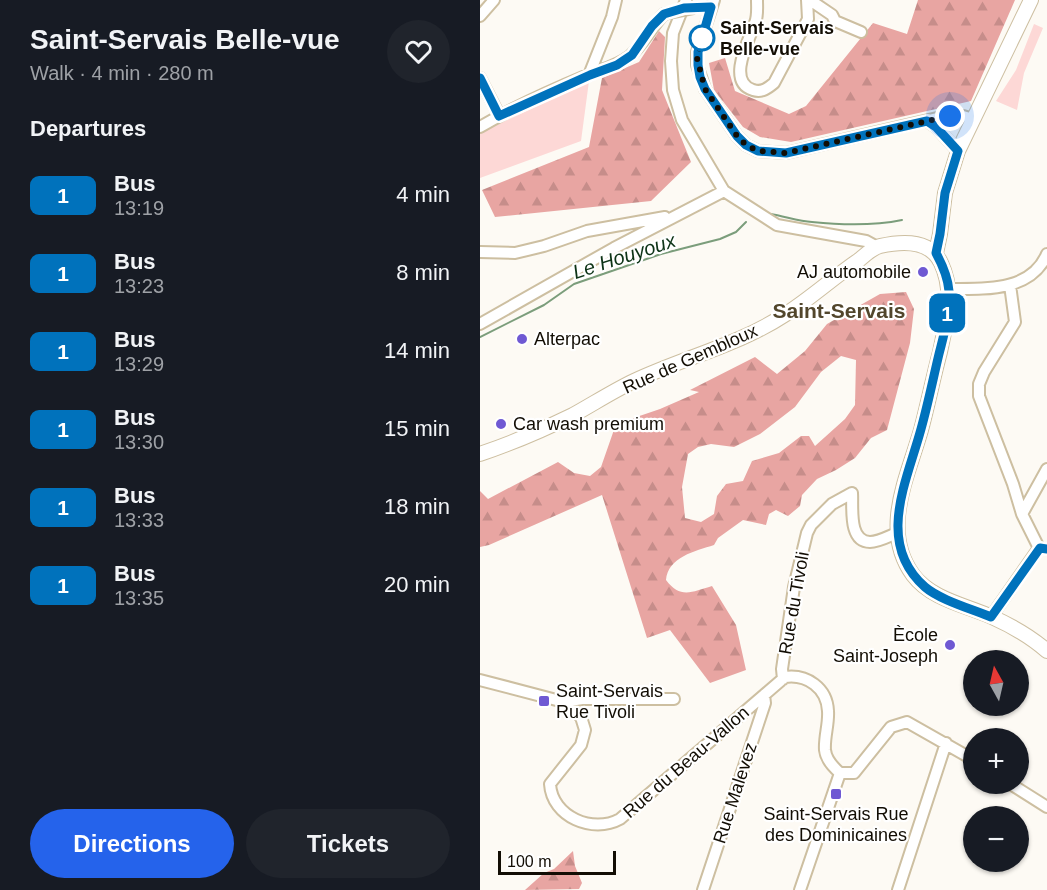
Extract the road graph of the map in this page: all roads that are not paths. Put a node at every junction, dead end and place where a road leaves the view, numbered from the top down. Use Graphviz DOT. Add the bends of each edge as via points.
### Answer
graph roads {
  1 [pos="494,0"];
  2 [pos="616,0"];
  3 [pos="757,0"];
  4 [pos="808,0"];
  5 [pos="1031,0"];
  6 [pos="690,4"];
  7 [pos="712,4"];
  8 [pos="480,16"];
  9 [pos="861,32"];
  10 [pos="590,75"];
  11 [pos="480,78"];
  12 [pos="499,116"];
  13 [pos="973,118"];
  14 [pos="927,121"];
  15 [pos="480,127"];
  16 [pos="958,151"];
  17 [pos="724,191"];
  18 [pos="683,212"];
  19 [pos="877,247"];
  20 [pos="480,252"];
  21 [pos="936,253"];
  22 [pos="1047,254"];
  23 [pos="1010,285"];
  24 [pos="949,289"];
  25 [pos="480,324"];
  26 [pos="480,454"];
  27 [pos="1047,469"];
  28 [pos="1022,514"];
  29 [pos="897,533"];
  30 [pos="1043,549"];
  31 [pos="991,617"];
  32 [pos="1047,651"];
  33 [pos="783,679"];
  34 [pos="480,681"];
  35 [pos="764,695"];
  36 [pos="674,699"];
  37 [pos="564,702"];
  38 [pos="946,743"];
  39 [pos="963,753"];
  40 [pos="840,773"];
  41 [pos="1026,794"];
  42 [pos="1047,807"];
  43 [pos="703,890"];
  44 [pos="800,890"];
  45 [pos="898,890"];
  1 -- 8 [label="street"];
  2 -- 10 [label="street"];
  3 -- 4 [label="street" via="756,22 740,71 742,81 755,91 774,83 808,20"];
  4 -- 9 [label="street" via="835,21"];
  5 -- 13 [label="main road"];
  6 -- 7 [label="street"];
  6 -- 10 [label="street, bridge" via="664,14 632,55"];
  6 -- 17 [label="street" via="673,33 672,90 682,120"];
  7 -- 14 [label="street" via="698,52 700,77 746,145 758,151 786,153"];
  10 -- 12 [label="street"];
  11 -- 12 [label="street"];
  12 -- 15 [label="street"];
  13 -- 14 [label="street" via="950,116"];
  13 -- 16 [label="main road"];
  14 -- 16 [label="street"];
  16 -- 21 [label="main road" via="945,193"];
  17 -- 18 [label="street"];
  17 -- 19 [label="street" via="777,225 866,241"];
  18 -- 20 [label="street" via="587,231 515,253"];
  18 -- 25 [label="street"];
  19 -- 21 [label="main road, Rue de Gembloux" via="910,243"];
  19 -- 26 [label="main road, Rue de Gembloux" via="787,314 743,338 634,381 549,427"];
  21 -- 24 [label="main road"];
  22 -- 23 [label="street" via="1036,273"];
  23 -- 24 [label="street"];
  23 -- 28 [label="street" via="1015,322 979,384 979,396"];
  24 -- 29 [label="main road" via="942,343 900,499"];
  27 -- 28 [label="street"];
  28 -- 30 [label="street"];
  29 -- 31 [label="main road" via="912,573 926,588"];
  29 -- 33 [label="street, Rue du Tivoli" via="868,542 860,538 853,526 852,493 832,504 811,525 794,587"];
  30 -- 31 [label="street"];
  31 -- 32 [label="main road" via="1034,639"];
  33 -- 35 [label="street, Rue du Beau-Vallon"];
  33 -- 40 [label="street" via="804,677 825,696 825,751"];
  34 -- 37 [label="street"];
  35 -- 37 [label="street, Rue du Beau-Vallon" via="620,819 604,825 580,823 559,807 551,794 550,784 581,745 585,730 581,717"];
  35 -- 43 [label="street, Rue Malevez" via="765,703"];
  36 -- 37 [label="street"];
  38 -- 39 [label="street"];
  38 -- 40 [label="street" via="913,724 900,723 891,727 854,773"];
  38 -- 45 [label="street"];
  40 -- 44 [label="street"];
  41 -- 42 [label="street"];
}
